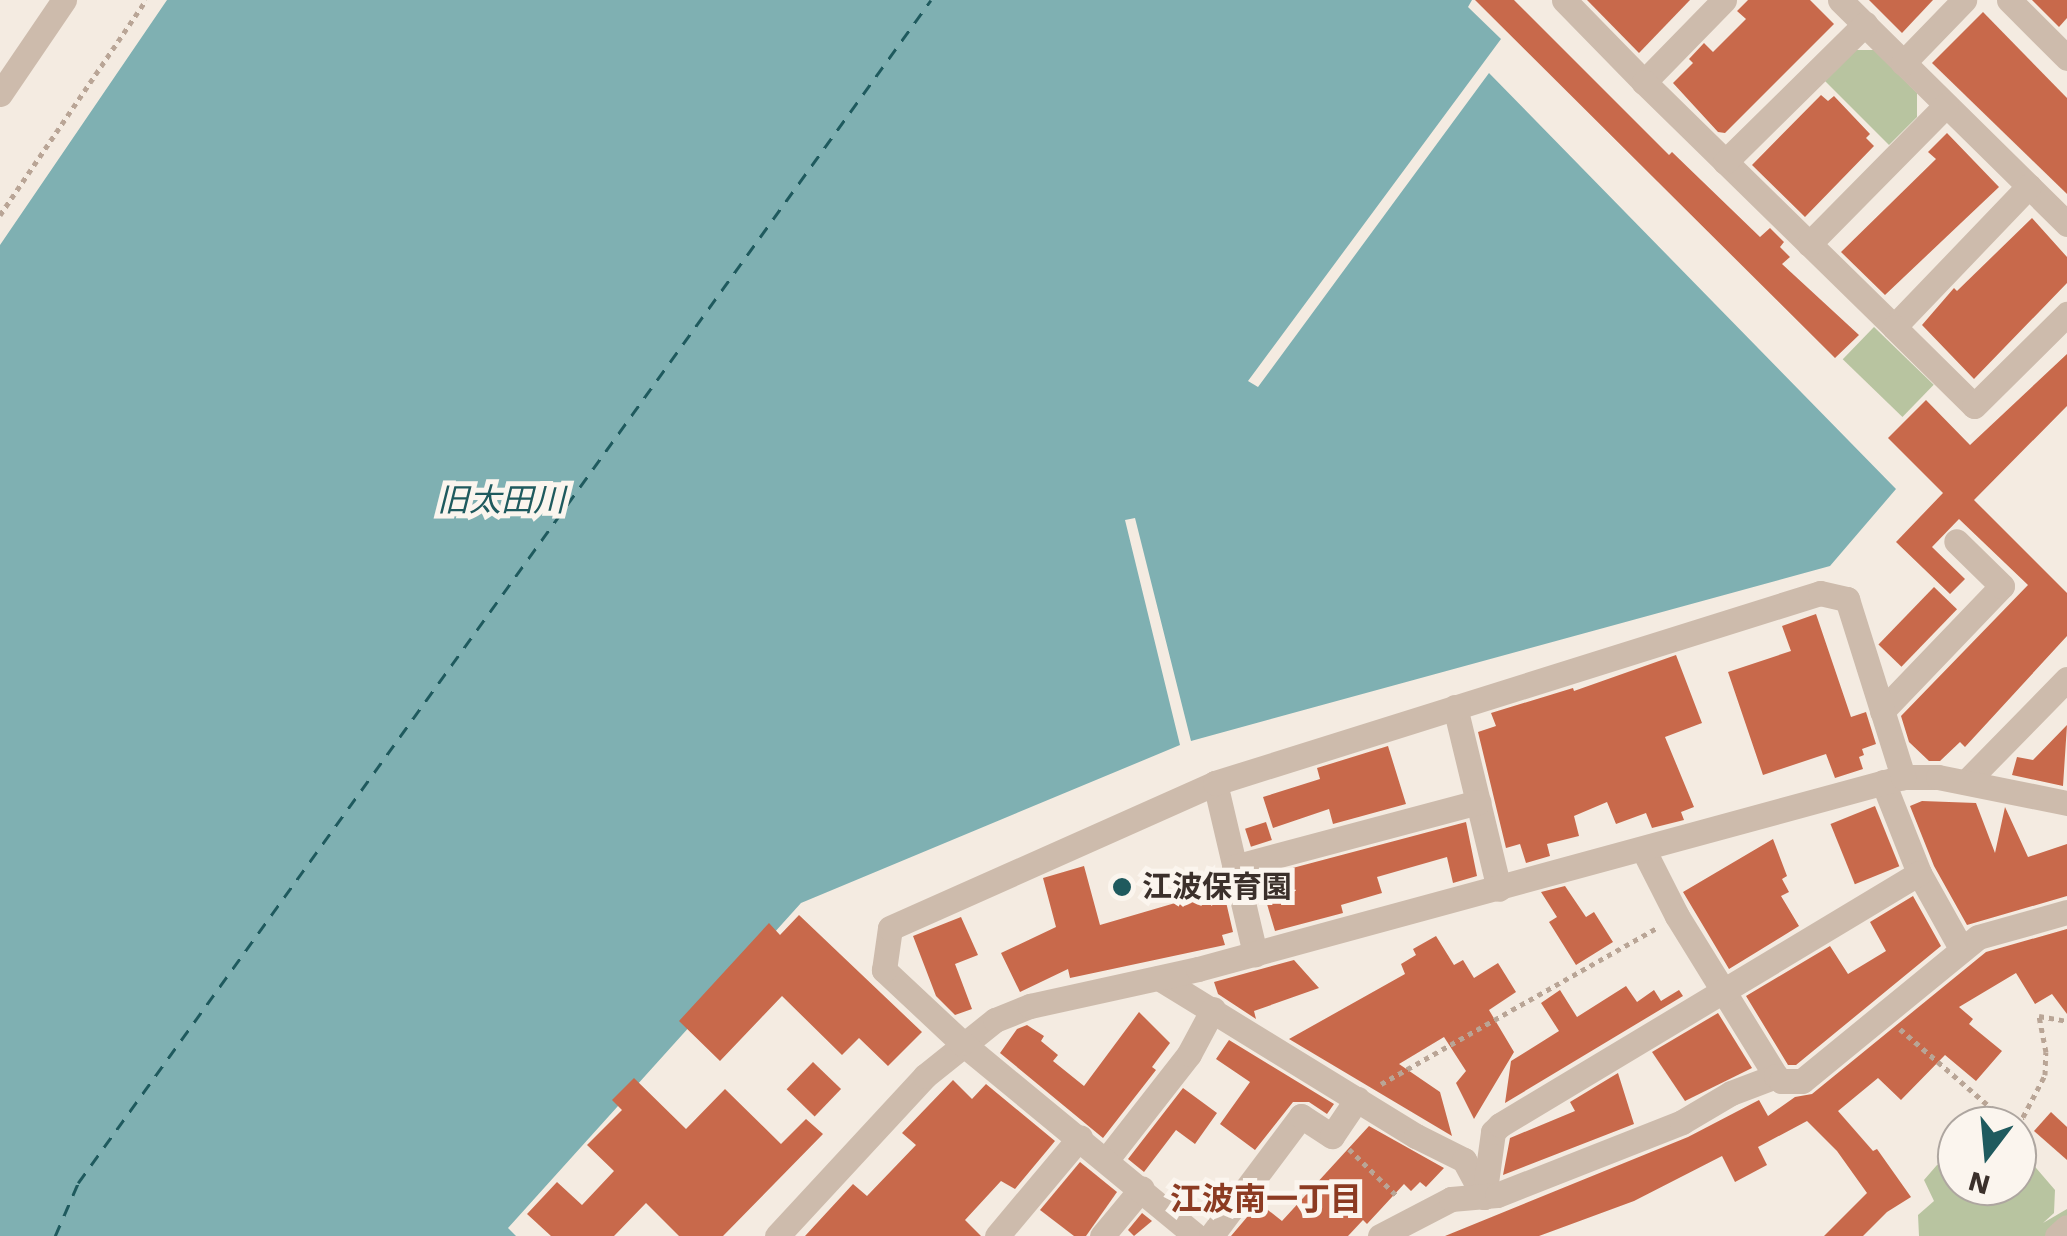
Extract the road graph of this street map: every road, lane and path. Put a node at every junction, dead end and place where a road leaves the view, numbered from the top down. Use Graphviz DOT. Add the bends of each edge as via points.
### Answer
graph roads {
  1 [pos="64,0"];
  2 [pos="146,0"];
  3 [pos="1564,0"];
  4 [pos="1724,0"];
  5 [pos="1840,0"];
  6 [pos="1964,0"];
  7 [pos="2009,0"];
  8 [pos="1865,24"];
  9 [pos="2067,58"];
  10 [pos="1903,62"];
  11 [pos="1644,82"];
  12 [pos="0,94"];
  13 [pos="1946,106"];
  14 [pos="1726,162"];
  15 [pos="2029,186"];
  16 [pos="0,215"];
  17 [pos="2067,224"];
  18 [pos="1810,244"];
  19 [pos="2067,314"];
  20 [pos="1894,327"];
  21 [pos="1956,542"];
  22 [pos="2067,679"];
  23 [pos="1454,707"];
  24 [pos="1882,711"];
  25 [pos="1893,780"];
  26 [pos="1966,782"];
  27 [pos="1214,783"];
  28 [pos="1478,802"];
  29 [pos="2067,802"];
  30 [pos="1642,849"];
  31 [pos="1234,867"];
  32 [pos="1919,873"];
  33 [pos="1499,889"];
  34 [pos="2067,912"];
  35 [pos="1677,916"];
  36 [pos="1962,950"];
  37 [pos="1256,954"];
  38 [pos="1160,978"];
  39 [pos="1726,992"];
  40 [pos="1212,1010"];
  41 [pos="1885,1016"];
  42 [pos="2067,1021"];
  43 [pos="962,1043"];
  44 [pos="1776,1076"];
  45 [pos="1356,1098"];
  46 [pos="1332,1136"];
  47 [pos="1080,1137"];
  48 [pos="1107,1159"];
  49 [pos="1142,1188"];
  50 [pos="1484,1197"];
  51 [pos="1417,1216"];
  52 [pos="2067,1228"];
  53 [pos="777,1236"];
  54 [pos="996,1236"];
  55 [pos="1102,1236"];
  56 [pos="1196,1236"];
  57 [pos="1212,1236"];
  58 [pos="1380,1236"];
  59 [pos="2057,1236"];
  1 -- 12 [label="street"];
  2 -- 16 [label="path"];
  3 -- 11 [label="street"];
  4 -- 11 [label="street"];
  5 -- 8 [label="street"];
  6 -- 10 [label="street"];
  7 -- 9 [label="street"];
  8 -- 10 [label="street"];
  8 -- 14 [label="street"];
  10 -- 13 [label="street"];
  11 -- 14 [label="street"];
  13 -- 15 [label="street"];
  13 -- 18 [label="street"];
  14 -- 18 [label="street"];
  15 -- 17 [label="street"];
  15 -- 20 [label="street"];
  18 -- 20 [label="street"];
  19 -- 20 [label="street" via="1974,406"];
  21 -- 24 [label="street" via="2002,586"];
  22 -- 26 [label="street"];
  23 -- 24 [label="street" via="1820,594 1847,598"];
  23 -- 27 [label="street"];
  23 -- 28 [label="street"];
  24 -- 25 [label="street"];
  25 -- 26 [label="street"];
  25 -- 30 [label="street"];
  25 -- 32 [label="street"];
  26 -- 29 [label="street"];
  27 -- 31 [label="street"];
  27 -- 43 [label="street" via="890,928 884,970"];
  28 -- 31 [label="street"];
  28 -- 33 [label="street"];
  30 -- 33 [label="street"];
  30 -- 35 [label="street"];
  31 -- 37 [label="street"];
  32 -- 36 [label="street"];
  32 -- 39 [label="street"];
  33 -- 37 [label="street"];
  34 -- 36 [label="street" via="1978,938"];
  35 -- 39 [label="street"];
  35 -- 45 [label="path"];
  36 -- 41 [label="street"];
  37 -- 38 [label="street"];
  38 -- 40 [label="street"];
  38 -- 43 [label="street" via="1030,1006"];
  39 -- 44 [label="street"];
  39 -- 50 [label="street" via="1500,1125 1493,1132"];
  40 -- 45 [label="street"];
  40 -- 48 [label="street" via="1189,1054"];
  41 -- 42 [label="path" via="2014,1123 2045,1075 2039,1016"];
  41 -- 44 [label="street" via="1802,1081"];
  43 -- 47 [label="street"];
  43 -- 53 [label="street"];
  44 -- 50 [label="street" via="1731,1092 1682,1122"];
  45 -- 46 [label="street"];
  45 -- 50 [label="street" via="1464,1160"];
  46 -- 51 [label="path"];
  46 -- 57 [label="street" via="1301,1116"];
  47 -- 48 [label="street"];
  47 -- 54 [label="street"];
  48 -- 49 [label="street"];
  49 -- 55 [label="street"];
  49 -- 56 [label="street"];
  50 -- 51 [label="street" via="1451,1199"];
  51 -- 58 [label="street"];
  52 -- 59 [label="street"];
}
